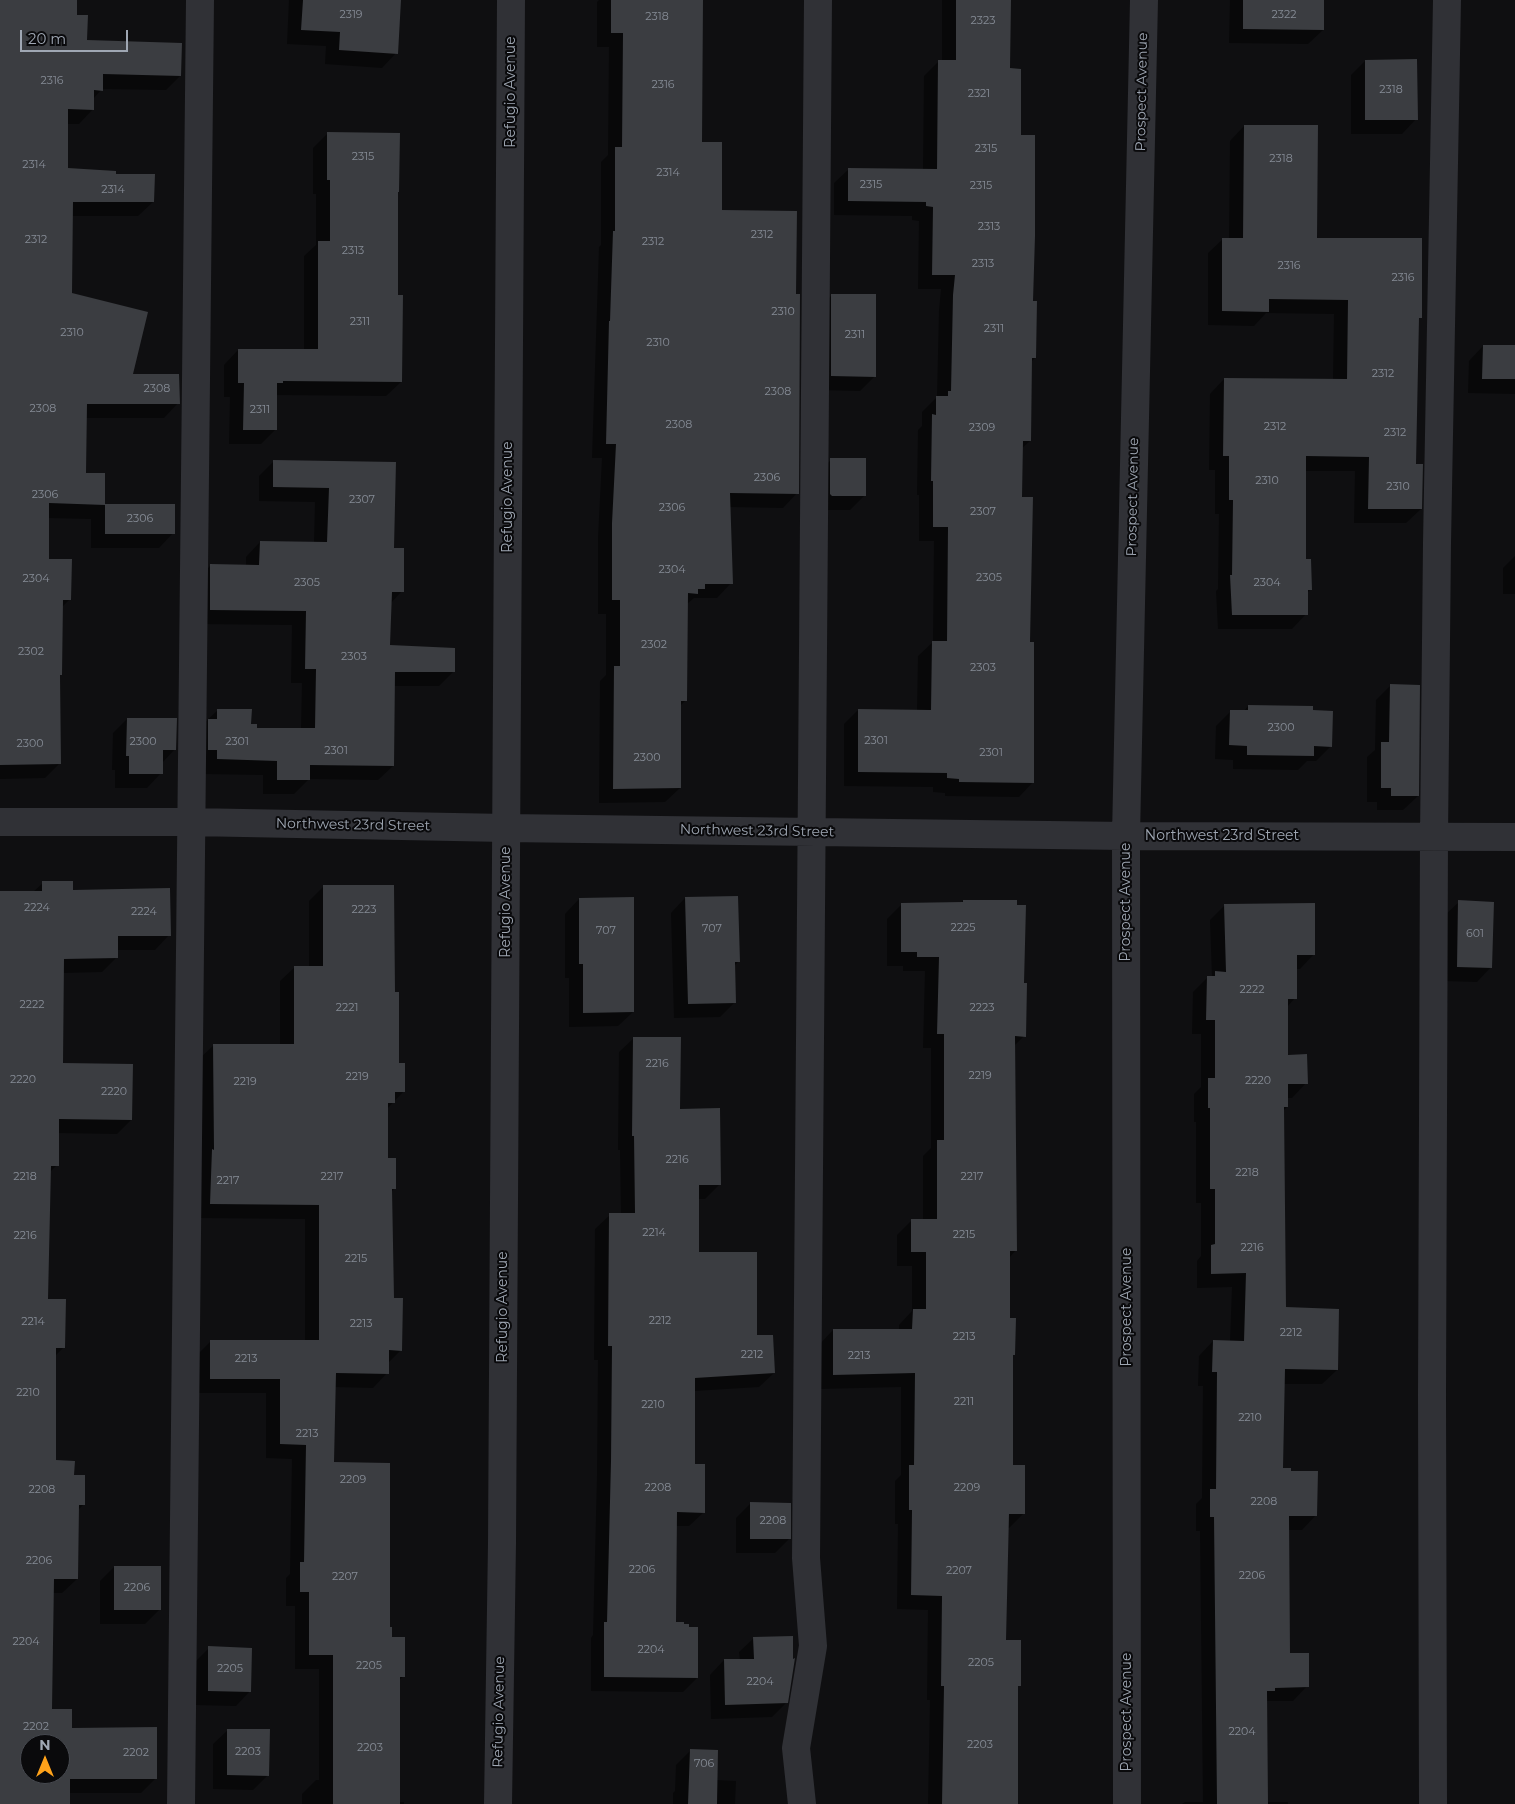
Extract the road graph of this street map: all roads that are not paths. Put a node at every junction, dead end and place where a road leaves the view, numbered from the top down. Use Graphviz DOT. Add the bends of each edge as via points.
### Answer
graph roads {
  1 [pos="200,0"];
  2 [pos="511,0"];
  3 [pos="818,0"];
  4 [pos="1144,0"];
  5 [pos="1447,0"];
  6 [pos="0,822"];
  7 [pos="191,822"];
  8 [pos="506,828"];
  9 [pos="813,832"];
  10 [pos="1126,836"];
  11 [pos="1434,837"];
  12 [pos="1515,837"];
  13 [pos="181,1804"];
  14 [pos="498,1804"];
  15 [pos="802,1804"];
  16 [pos="1127,1804"];
  17 [pos="1433,1804"];
  1 -- 7 [label="street"];
  2 -- 8 [label="street, Refugio Avenue"];
  3 -- 9 [label="street"];
  4 -- 10 [label="street, Prospect Avenue"];
  5 -- 11 [label="street"];
  6 -- 7 [label="street, Northwest 23rd Street"];
  7 -- 8 [label="street, Northwest 23rd Street"];
  7 -- 13 [label="street"];
  8 -- 9 [label="street, Northwest 23rd Street"];
  8 -- 14 [label="street, Refugio Avenue"];
  9 -- 10 [label="street, Northwest 23rd Street"];
  9 -- 15 [label="street" via="806,1558 813,1646 796,1748"];
  10 -- 11 [label="street, Northwest 23rd Street"];
  10 -- 16 [label="street, Prospect Avenue"];
  11 -- 12 [label="street, Northwest 23rd Street"];
  11 -- 17 [label="street"];
}
